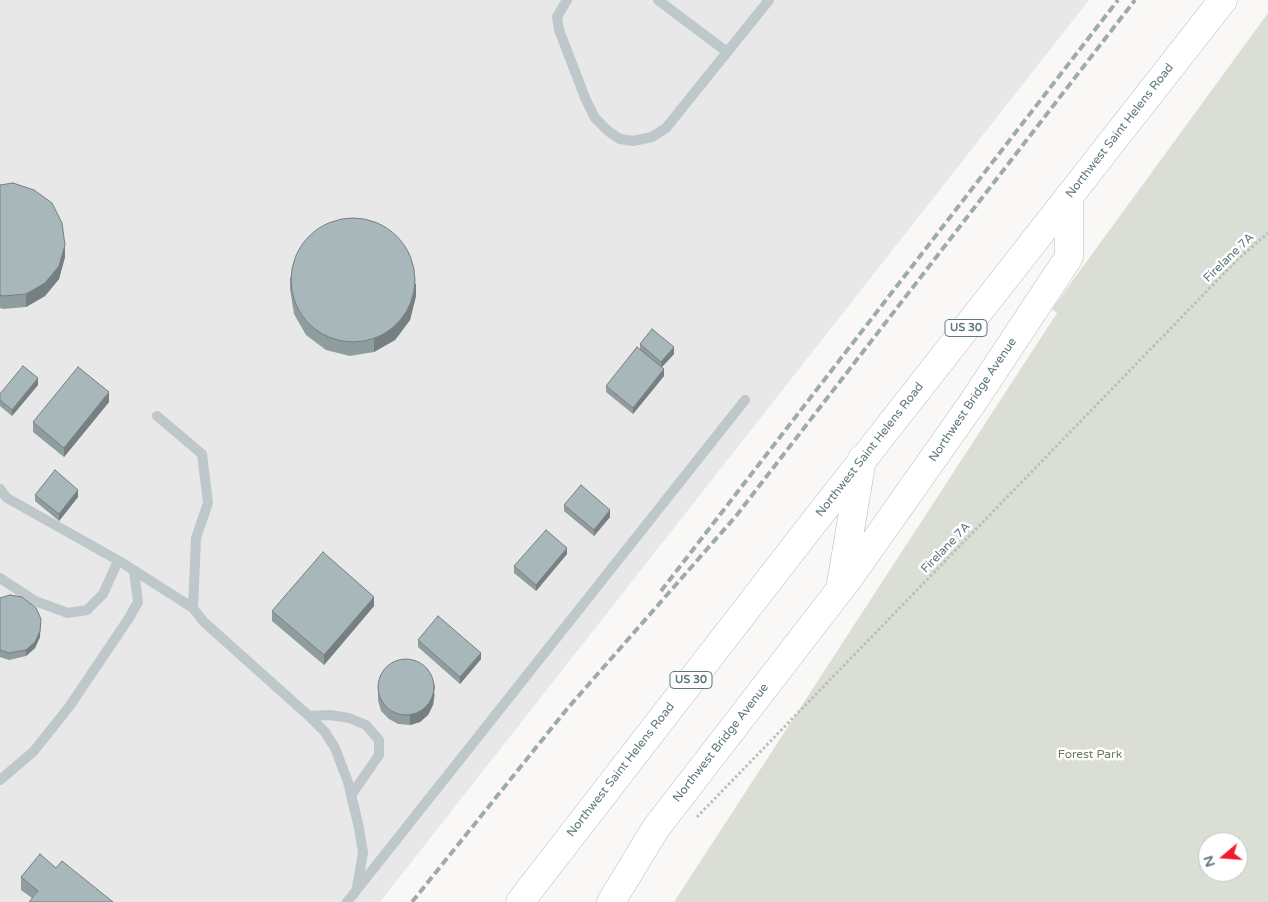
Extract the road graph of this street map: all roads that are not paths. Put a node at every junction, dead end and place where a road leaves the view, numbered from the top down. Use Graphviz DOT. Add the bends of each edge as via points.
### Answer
graph roads {
  1 [pos="567,0"];
  2 [pos="658,0"];
  3 [pos="769,0"];
  4 [pos="1223,0"];
  5 [pos="727,52"];
  6 [pos="1069,196"];
  7 [pos="745,400"];
  8 [pos="157,416"];
  9 [pos="862,460"];
  10 [pos="0,489"];
  11 [pos="118,561"];
  12 [pos="134,570"];
  13 [pos="4,581"];
  14 [pos="840,590"];
  15 [pos="193,608"];
  16 [pos="309,716"];
  17 [pos="0,780"];
  18 [pos="352,794"];
  19 [pos="357,888"];
  20 [pos="347,902"];
  21 [pos="520,902"];
  22 [pos="611,902"];
  1 -- 5 [label="lane" via="557,17 559,30 592,112 608,131 620,139 634,141 652,137 666,128"];
  2 -- 5 [label="lane"];
  3 -- 5 [label="lane"];
  4 -- 6 [label="main road, Northwest Saint Helens Road / US 30"];
  6 -- 9 [label="main road, Northwest Saint Helens Road / US 30"];
  6 -- 14 [label="main road, Northwest Bridge Avenue" via="1069,257 973,402"];
  7 -- 19 [label="lane"];
  8 -- 15 [label="lane" via="202,454 208,503 196,538"];
  9 -- 14 [label="main road, Northwest Bridge Avenue"];
  9 -- 21 [label="main road, Northwest Saint Helens Road / US 30"];
  10 -- 11 [label="lane" via="6,498"];
  11 -- 12 [label="lane"];
  11 -- 13 [label="lane" via="103,594 87,610 68,612 35,601"];
  12 -- 15 [label="lane"];
  12 -- 17 [label="lane" via="138,602 129,618 69,707 33,752"];
  14 -- 22 [label="main road, Northwest Bridge Avenue" via="656,828"];
  15 -- 16 [label="lane" via="204,622"];
  16 -- 18 [label="lane" via="335,748"];
  16 -- 18 [label="lane" via="349,718 366,725 379,740 379,755"];
  18 -- 19 [label="lane" via="363,853"];
  19 -- 20 [label="lane"];
}
